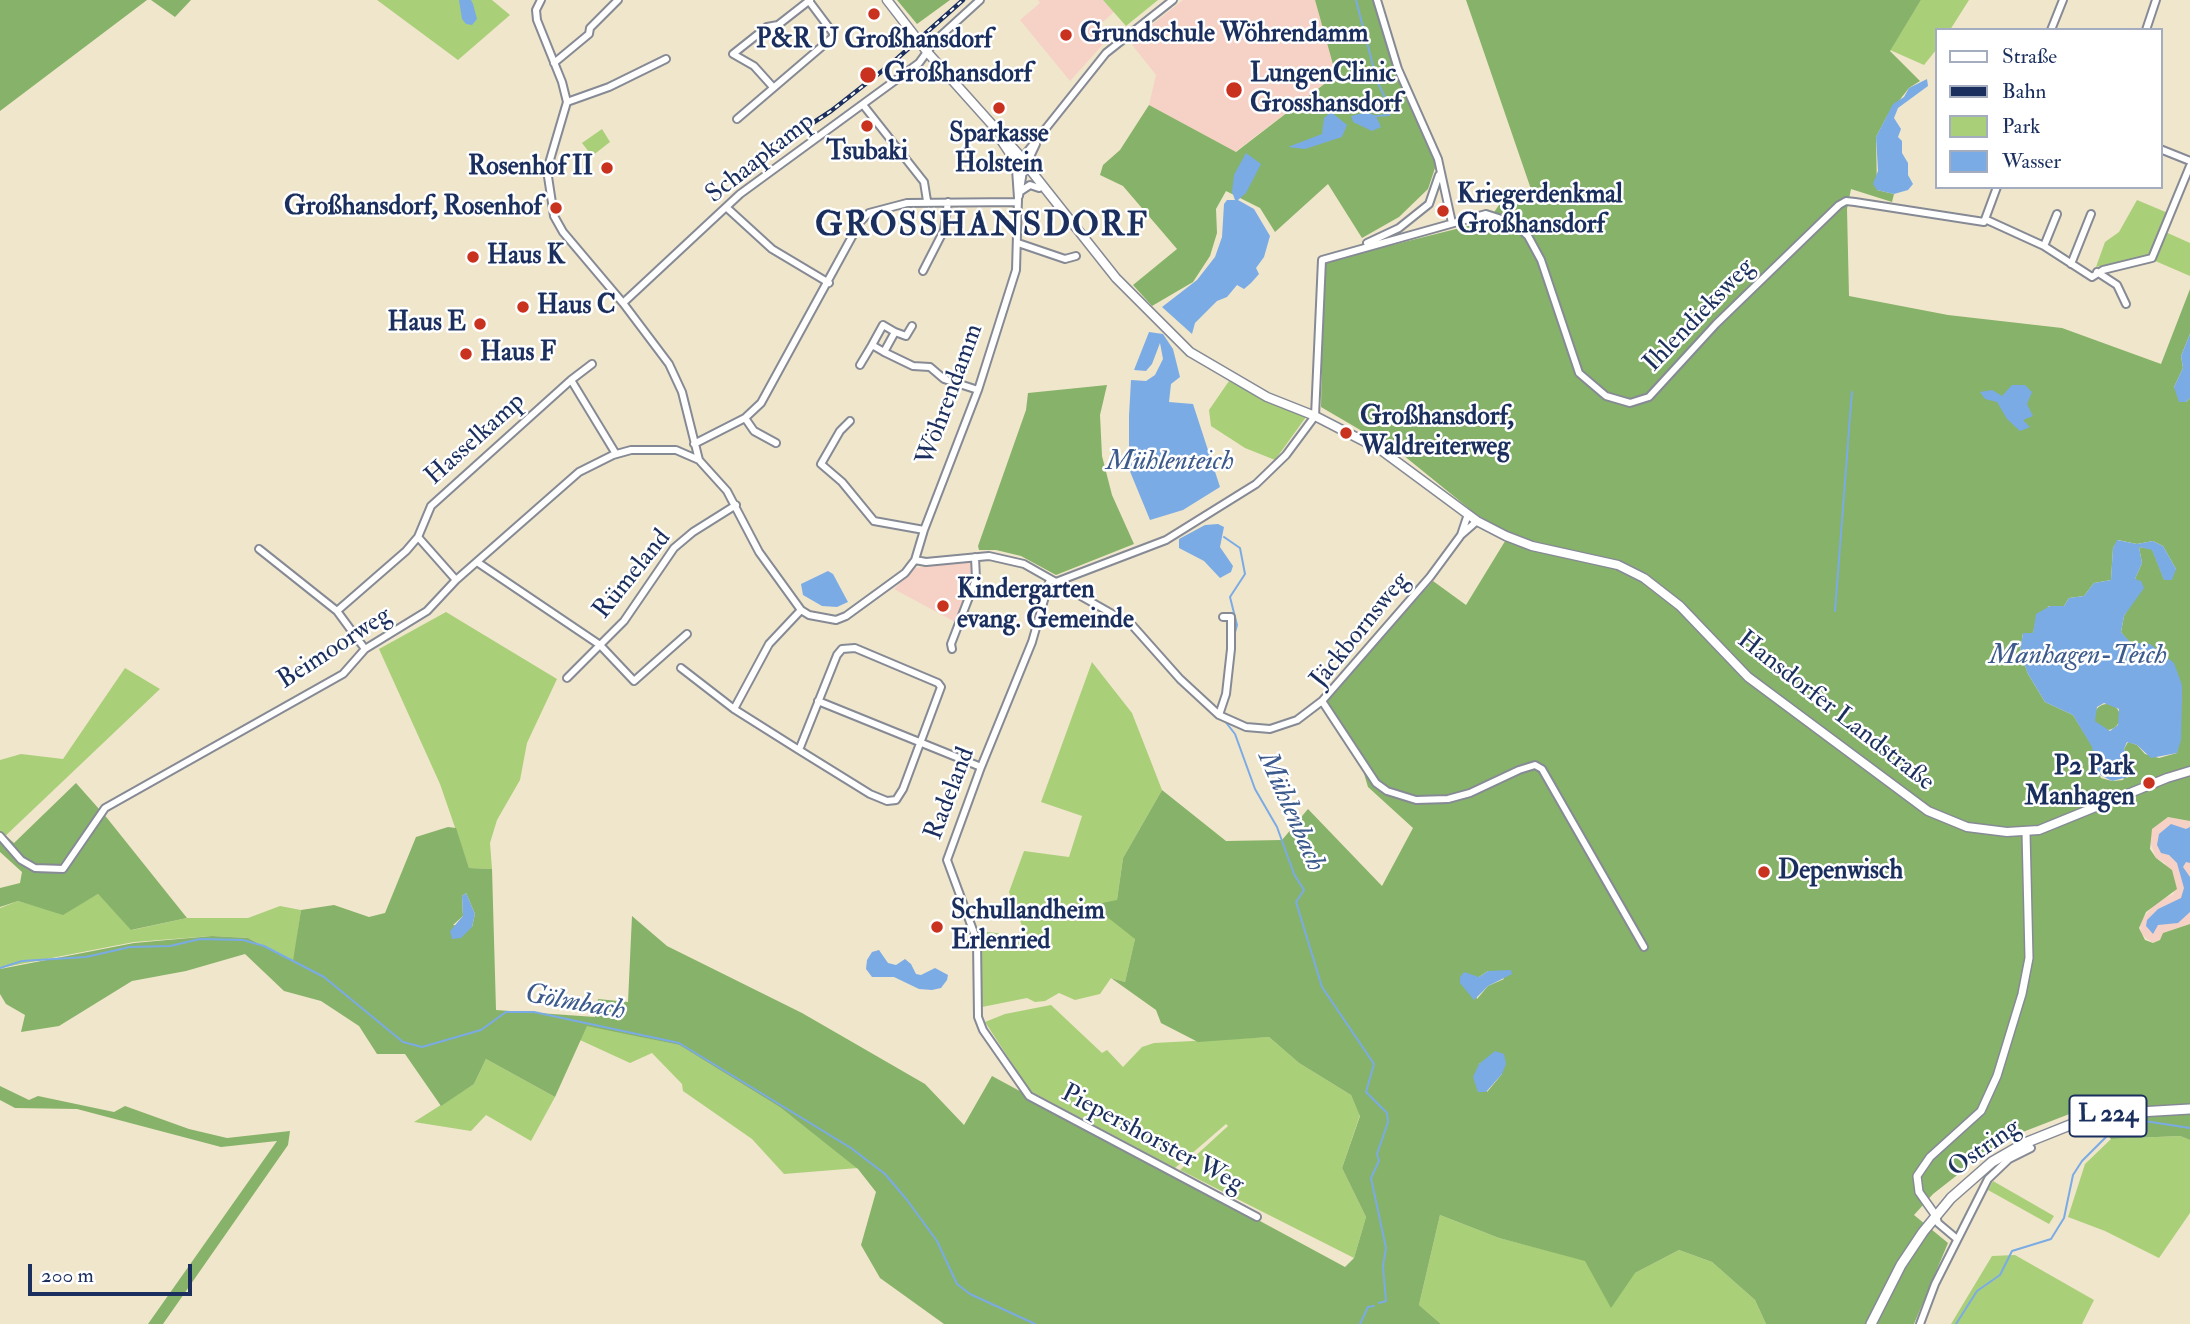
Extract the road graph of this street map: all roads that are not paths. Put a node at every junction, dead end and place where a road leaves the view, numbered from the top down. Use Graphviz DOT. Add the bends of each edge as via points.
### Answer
graph roads {
  1 [pos="541,0"];
  2 [pos="618,0"];
  3 [pos="887,0"];
  4 [pos="980,0"];
  5 [pos="1377,0"];
  6 [pos="2063,0"];
  7 [pos="2156,0"];
  8 [pos="809,1"];
  9 [pos="1170,1"];
  10 [pos="2052,28"];
  11 [pos="2147,28"];
  12 [pos="928,52"];
  13 [pos="666,59"];
  14 [pos="554,63"];
  15 [pos="772,86"];
  16 [pos="567,102"];
  17 [pos="864,106"];
  18 [pos="737,119"];
  19 [pos="2162,150"];
  20 [pos="1438,159"];
  21 [pos="2190,160"];
  22 [pos="1022,164"];
  23 [pos="2190,166"];
  24 [pos="1039,188"];
  25 [pos="1996,189"];
  26 [pos="1048,195"];
  27 [pos="1019,197"];
  28 [pos="927,201"];
  29 [pos="948,202"];
  30 [pos="726,207"];
  31 [pos="2057,214"];
  32 [pos="2091,214"];
  33 [pos="1987,220"];
  34 [pos="1452,223"];
  35 [pos="1018,243"];
  36 [pos="2044,246"];
  37 [pos="1351,250"];
  38 [pos="1076,256"];
  39 [pos="2071,264"];
  40 [pos="923,271"];
  41 [pos="2097,272"];
  42 [pos="829,283"];
  43 [pos="623,303"];
  44 [pos="2126,304"];
  45 [pos="912,326"];
  46 [pos="895,332"];
  47 [pos="872,345"];
  48 [pos="884,352"];
  49 [pos="592,365"];
  50 [pos="860,365"];
  51 [pos="571,380"];
  52 [pos="978,390"];
  53 [pos="1315,416"];
  54 [pos="745,418"];
  55 [pos="850,421"];
  56 [pos="776,443"];
  57 [pos="694,445"];
  58 [pos="676,450"];
  59 [pos="616,454"];
  60 [pos="699,460"];
  61 [pos="736,505"];
  62 [pos="1468,514"];
  63 [pos="1477,521"];
  64 [pos="923,530"];
  65 [pos="1461,535"];
  66 [pos="418,537"];
  67 [pos="259,549"];
  68 [pos="975,557"];
  69 [pos="915,560"];
  70 [pos="477,562"];
  71 [pos="456,580"];
  72 [pos="1053,581"];
  73 [pos="801,610"];
  74 [pos="337,611"];
  75 [pos="1223,617"];
  76 [pos="687,634"];
  77 [pos="600,645"];
  78 [pos="365,649"];
  79 [pos="952,649"];
  80 [pos="681,668"];
  81 [pos="567,678"];
  82 [pos="818,701"];
  83 [pos="1322,701"];
  84 [pos="734,709"];
  85 [pos="1219,715"];
  86 [pos="922,741"];
  87 [pos="799,750"];
  88 [pos="981,767"];
  89 [pos="2190,771"];
  90 [pos="2026,832"];
  91 [pos="0,836"];
  92 [pos="1644,947"];
  93 [pos="1029,1096"];
  94 [pos="2190,1110"];
  95 [pos="2031,1148"];
  96 [pos="1936,1216"];
  97 [pos="1257,1217"];
  98 [pos="1957,1239"];
  99 [pos="1871,1324"];
  100 [pos="1920,1324"];
  1 -- 14 [label="street" via="537,20"];
  2 -- 14 [label="street" via="589,34"];
  3 -- 12 [label="main road"];
  4 -- 12 [label="street, Schaapkamp"];
  5 -- 20 [label="street" via="1398,69"];
  6 -- 10 [label="street"];
  7 -- 11 [label="street"];
  8 -- 15 [label="street" via="833,37"];
  8 -- 15 [label="street" via="733,54 754,66"];
  9 -- 22 [label="street, Wöhrendamm" via="1106,53"];
  12 -- 17 [label="street, Schaapkamp"];
  12 -- 22 [label="main road"];
  13 -- 16 [label="street"];
  14 -- 16 [label="street"];
  15 -- 18 [label="street"];
  16 -- 43 [label="street" via="547,170 551,206 563,232"];
  17 -- 28 [label="street" via="924,182"];
  17 -- 30 [label="street, Schaapkamp"];
  19 -- 21 [label="street"];
  20 -- 34 [label="street"];
  20 -- 37 [label="street" via="1438,185 1429,204 1399,228"];
  22 -- 24 [label="main road, Hansdorfer Landstraße"];
  22 -- 26 [label="main road, Hansdorfer Landstraße"];
  22 -- 27 [label="street, Wöhrendamm"];
  23 -- 41 [label="street" via="2152,258"];
  24 -- 26 [label="main road, Hansdorfer Landstraße"];
  24 -- 27 [label="street" via="1030,185"];
  25 -- 33 [label="street"];
  26 -- 53 [label="main road, Hansdorfer Landstraße" via="1133,296 1190,352 1267,397"];
  27 -- 29 [label="street"];
  27 -- 35 [label="street, Wöhrendamm"];
  28 -- 29 [label="street"];
  28 -- 42 [label="street" via="869,213"];
  29 -- 40 [label="street" via="944,230"];
  30 -- 42 [label="street" via="772,249"];
  30 -- 43 [label="street, Schaapkamp"];
  31 -- 36 [label="street"];
  32 -- 39 [label="street"];
  33 -- 34 [label="street, Ihlendieksweg" via="1846,201 1716,324 1649,397 1630,403 1606,396 1579,373 1541,260 1528,236 1496,215"];
  33 -- 36 [label="street"];
  34 -- 37 [label="street"];
  35 -- 38 [label="street" via="1065,259"];
  35 -- 52 [label="street, Wöhrendamm" via="1013,282"];
  36 -- 39 [label="street"];
  37 -- 53 [label="street" via="1321,263"];
  39 -- 41 [label="street" via="2092,276"];
  41 -- 44 [label="street" via="2117,285"];
  42 -- 54 [label="street" via="777,378"];
  43 -- 57 [label="street" via="677,377"];
  45 -- 46 [label="street" via="906,336"];
  46 -- 47 [label="street" via="883,325"];
  46 -- 48 [label="street"];
  47 -- 48 [label="street"];
  47 -- 50 [label="street"];
  48 -- 52 [label="street"];
  49 -- 51 [label="street, Hasselkamp"];
  51 -- 59 [label="street"];
  51 -- 66 [label="street, Hasselkamp" via="431,506"];
  52 -- 64 [label="street, Wöhrendamm"];
  53 -- 62 [label="main road, Hansdorfer Landstraße" via="1392,457"];
  53 -- 72 [label="street" via="1268,474 1232,499 1166,540"];
  54 -- 56 [label="street" via="754,430"];
  54 -- 57 [label="street"];
  55 -- 64 [label="street" via="821,464 874,522"];
  57 -- 58 [label="street"];
  57 -- 60 [label="street"];
  58 -- 59 [label="street, Beimoorweg" via="648,448"];
  58 -- 60 [label="street, Beimoorweg"];
  59 -- 70 [label="street, Beimoorweg" via="579,472"];
  60 -- 61 [label="street"];
  61 -- 73 [label="street" via="759,552"];
  61 -- 77 [label="street, Rümeland" via="674,548 640,601"];
  62 -- 63 [label="main road, Hansdorfer Landstraße"];
  62 -- 65 [label="street, Jäckbornsweg"];
  63 -- 65 [label="street, Jäckbornsweg"];
  63 -- 90 [label="main road, Hansdorfer Landstraße" via="1532,545 1618,565 1644,578 1680,606 1748,677 1919,806 1967,827"];
  64 -- 69 [label="street, Wöhrendamm"];
  65 -- 83 [label="street, Jäckbornsweg" via="1430,578"];
  66 -- 71 [label="street"];
  66 -- 74 [label="street, Hasselkamp"];
  67 -- 74 [label="street"];
  68 -- 69 [label="street"];
  68 -- 72 [label="street" via="1007,558"];
  68 -- 79 [label="street" via="976,579"];
  69 -- 73 [label="street" via="905,573 846,616 820,619"];
  70 -- 71 [label="street, Beimoorweg"];
  70 -- 77 [label="street"];
  71 -- 78 [label="street, Beimoorweg" via="427,611"];
  72 -- 85 [label="street" via="1132,625"];
  72 -- 88 [label="street, Radeland"];
  73 -- 84 [label="street" via="769,644"];
  74 -- 78 [label="street"];
  75 -- 85 [label="street" via="1231,617 1231,649"];
  76 -- 77 [label="street" via="634,681"];
  77 -- 81 [label="street, Rümeland"];
  78 -- 91 [label="street, Beimoorweg" via="342,674 105,808 63,869 34,869"];
  80 -- 84 [label="street"];
  82 -- 86 [label="street"];
  82 -- 86 [label="street" via="839,651 855,648 938,683 941,692"];
  82 -- 87 [label="street"];
  83 -- 85 [label="street" via="1297,720 1270,729 1246,727"];
  83 -- 92 [label="street, Jäckbornsweg" via="1376,783 1416,800 1448,799 1535,765 1542,769"];
  84 -- 87 [label="street"];
  86 -- 87 [label="street" via="901,795 892,801 870,794"];
  86 -- 88 [label="street"];
  88 -- 93 [label="street, Radeland" via="947,860 977,941 976,990 983,1030"];
  89 -- 90 [label="main road, Hansdorfer Landstraße"];
  90 -- 96 [label="street" via="2029,958 2022,994 1997,1076 1981,1111 1930,1157 1917,1176 1919,1192"];
  93 -- 97 [label="street, Piepershorster Weg"];
  94 -- 96 [label="main road, Ostring / L 224" via="2122,1113 2043,1135 1992,1162"];
  95 -- 98 [label="street" via="2009,1159 1988,1179"];
  96 -- 98 [label="street"];
  96 -- 99 [label="main road, Ostring / L 224" via="1901,1265"];
  98 -- 100 [label="street"];
}
